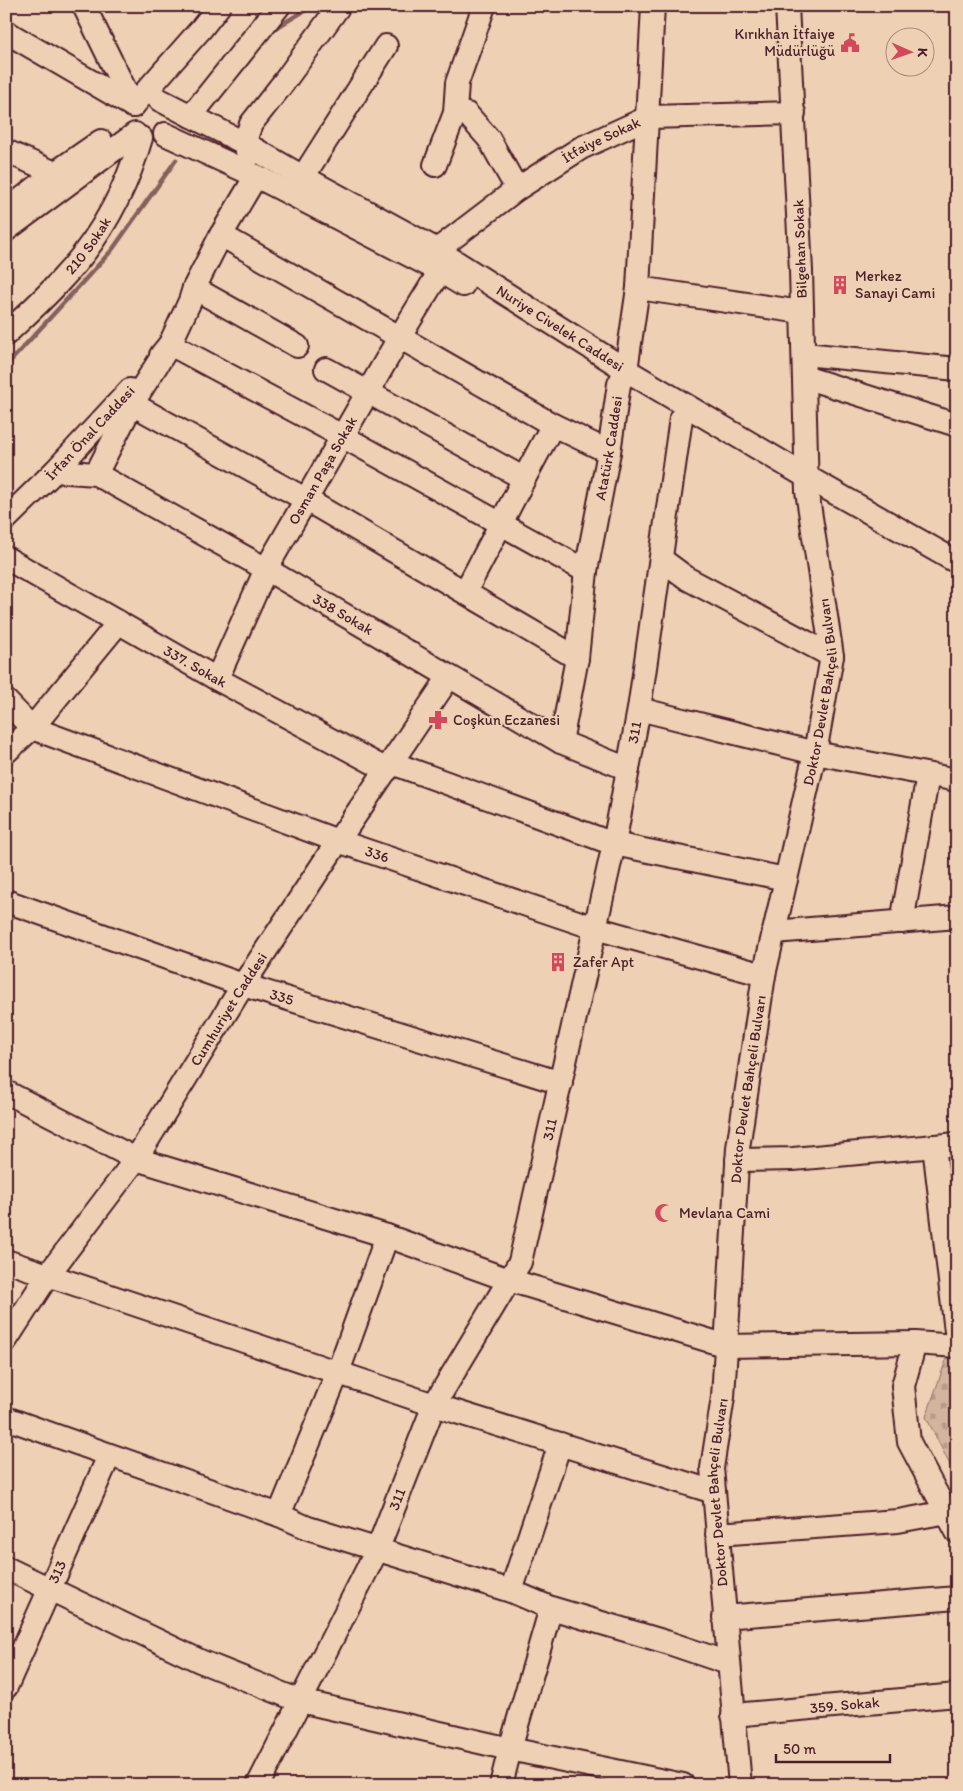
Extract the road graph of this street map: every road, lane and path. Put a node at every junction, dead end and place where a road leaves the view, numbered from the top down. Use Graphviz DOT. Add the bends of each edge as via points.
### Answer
graph roads {
  1 [pos="84,6"];
  2 [pos="219,6"];
  3 [pos="280,6"];
  4 [pos="339,6"];
  5 [pos="484,6"];
  6 [pos="653,6"];
  7 [pos="787,6"];
  8 [pos="6,32"];
  9 [pos="6,46"];
  10 [pos="386,46"];
  11 [pos="160,100"];
  12 [pos="455,113"];
  13 [pos="794,113"];
  14 [pos="191,116"];
  15 [pos="648,118"];
  16 [pos="133,123"];
  17 [pos="165,134"];
  18 [pos="244,143"];
  19 [pos="6,151"];
  20 [pos="435,164"];
  21 [pos="55,173"];
  22 [pos="256,176"];
  23 [pos="303,178"];
  24 [pos="516,188"];
  25 [pos="6,210"];
  26 [pos="6,230"];
  27 [pos="221,235"];
  28 [pos="438,260"];
  29 [pos="194,288"];
  30 [pos="638,288"];
  31 [pos="802,312"];
  32 [pos="6,334"];
  33 [pos="399,338"];
  34 [pos="170,344"];
  35 [pos="297,346"];
  36 [pos="804,354"];
  37 [pos="326,369"];
  38 [pos="957,370"];
  39 [pos="622,377"];
  40 [pos="804,377"];
  41 [pos="368,392"];
  42 [pos="132,404"];
  43 [pos="681,418"];
  44 [pos="553,425"];
  45 [pos="957,425"];
  46 [pos="342,436"];
  47 [pos="609,452"];
  48 [pos="55,471"];
  49 [pos="96,474"];
  50 [pos="523,478"];
  51 [pos="807,484"];
  52 [pos="305,499"];
  53 [pos="6,519"];
  54 [pos="501,525"];
  55 [pos="6,558"];
  56 [pos="661,558"];
  57 [pos="957,562"];
  58 [pos="266,569"];
  59 [pos="586,571"];
  60 [pos="957,578"];
  61 [pos="465,592"];
  62 [pos="119,622"];
  63 [pos="832,656"];
  64 [pos="577,658"];
  65 [pos="449,677"];
  66 [pos="218,679"];
  67 [pos="6,701"];
  68 [pos="639,709"];
  69 [pos="32,728"];
  70 [pos="561,742"];
  71 [pos="6,752"];
  72 [pos="815,753"];
  73 [pos="389,766"];
  74 [pos="628,769"];
  75 [pos="928,775"];
  76 [pos="957,780"];
  77 [pos="338,841"];
  78 [pos="614,844"];
  79 [pos="786,879"];
  80 [pos="6,901"];
  81 [pos="957,917"];
  82 [pos="902,922"];
  83 [pos="595,928"];
  84 [pos="774,932"];
  85 [pos="764,975"];
  86 [pos="243,985"];
  87 [pos="561,1083"];
  88 [pos="6,1092"];
  89 [pos="957,1144"];
  90 [pos="934,1146"];
  91 [pos="136,1159"];
  92 [pos="737,1160"];
  93 [pos="388,1236"];
  94 [pos="952,1252"];
  95 [pos="6,1261"];
  96 [pos="48,1275"];
  97 [pos="509,1280"];
  98 [pos="6,1340"];
  99 [pos="957,1340"];
  100 [pos="915,1342"];
  101 [pos="726,1346"];
  102 [pos="957,1346"];
  103 [pos="338,1372"];
  104 [pos="434,1405"];
  105 [pos="6,1418"];
  106 [pos="560,1444"];
  107 [pos="109,1456"];
  108 [pos="714,1492"];
  109 [pos="946,1512"];
  110 [pos="279,1515"];
  111 [pos="957,1532"];
  112 [pos="718,1534"];
  113 [pos="378,1548"];
  114 [pos="6,1568"];
  115 [pos="50,1590"];
  116 [pos="511,1591"];
  117 [pos="957,1598"];
  118 [pos="551,1608"];
  119 [pos="724,1618"];
  120 [pos="728,1663"];
  121 [pos="6,1687"];
  122 [pos="957,1695"];
  123 [pos="300,1701"];
  124 [pos="733,1715"];
  125 [pos="510,1749"];
  126 [pos="258,1785"];
  127 [pos="501,1785"];
  128 [pos="683,1785"];
  129 [pos="740,1785"];
  1 -- 16 [label="street"];
  2 -- 16 [label="street"];
  3 -- 14 [label="street"];
  4 -- 18 [label="street" via="251,124"];
  5 -- 12 [label="street" via="457,83"];
  6 -- 15 [label="street, Atatürk Caddesi"];
  7 -- 13 [label="street, Bilgehan Sokak"];
  8 -- 16 [label="street"];
  9 -- 16 [label="street"];
  10 -- 23 [label="street"];
  11 -- 14 [label="street, Nuriye Civelek Caddesi"];
  11 -- 16 [label="street" via="146,98"];
  11 -- 17 [label="street" via="171,113 170,128"];
  12 -- 20 [label="street"];
  12 -- 24 [label="street" via="468,114 489,139"];
  13 -- 15 [label="street, İtfaiye Sokak"];
  13 -- 31 [label="street, Bilgehan Sokak"];
  14 -- 18 [label="street, Nuriye Civelek Caddesi"];
  15 -- 24 [label="street, İtfaiye Sokak" via="581,148"];
  15 -- 30 [label="street, Atatürk Caddesi"];
  16 -- 17 [label="street" via="148,140"];
  16 -- 21 [label="street"];
  16 -- 26 [label="street"];
  16 -- 32 [label="street, 210 Sokak" via="133,167 95,238 62,280"];
  17 -- 22 [label="street, Nuriye Civelek Caddesi"];
  18 -- 22 [label="street"];
  18 -- 23 [label="street, Nuriye Civelek Caddesi"];
  19 -- 21 [label="street"];
  21 -- 25 [label="street"];
  22 -- 27 [label="street, İrfan Önal Caddesi"];
  22 -- 28 [label="street, Nuriye Civelek Caddesi"];
  23 -- 28 [label="street, Nuriye Civelek Caddesi"];
  24 -- 28 [label="street, İtfaiye Sokak"];
  27 -- 29 [label="street, İrfan Önal Caddesi"];
  27 -- 33 [label="street"];
  28 -- 33 [label="street, Osman Paşa Sokak"];
  28 -- 39 [label="street, Nuriye Civelek Caddesi"];
  29 -- 34 [label="street, İrfan Önal Caddesi"];
  29 -- 35 [label="street"];
  30 -- 31 [label="street"];
  30 -- 39 [label="street, Atatürk Caddesi"];
  31 -- 36 [label="street, Bilgehan Sokak"];
  33 -- 41 [label="street, Osman Paşa Sokak"];
  33 -- 44 [label="street"];
  34 -- 42 [label="street, İrfan Önal Caddesi"];
  34 -- 46 [label="street"];
  34 -- 48 [label="street, İrfan Önal Caddesi"];
  36 -- 38 [label="street"];
  36 -- 40 [label="street, Bilgehan Sokak"];
  37 -- 41 [label="street"];
  39 -- 43 [label="street, Nuriye Civelek Caddesi"];
  39 -- 47 [label="street, Atatürk Caddesi"];
  39 -- 51 [label="street, Nuriye Civelek Caddesi"];
  40 -- 45 [label="street"];
  40 -- 51 [label="street, Bilgehan Sokak"];
  41 -- 46 [label="street, Osman Paşa Sokak"];
  41 -- 50 [label="street"];
  42 -- 49 [label="street, İrfan Önal Caddesi"];
  42 -- 52 [label="street"];
  43 -- 51 [label="street, Nuriye Civelek Caddesi"];
  43 -- 56 [label="street, 311"];
  44 -- 47 [label="street"];
  44 -- 50 [label="street"];
  46 -- 52 [label="street, Osman Paşa Sokak"];
  46 -- 54 [label="street"];
  47 -- 59 [label="street, Atatürk Caddesi"];
  48 -- 49 [label="street, 338 Sokak"];
  48 -- 53 [label="street, İrfan Önal Caddesi"];
  49 -- 58 [label="street, 338 Sokak"];
  50 -- 54 [label="street"];
  51 -- 57 [label="street, Nuriye Civelek Caddesi"];
  51 -- 60 [label="street, Nuriye Civelek Caddesi"];
  51 -- 63 [label="street, Doktor Devlet Bahçeli Bulvarı"];
  52 -- 58 [label="street, Osman Paşa Sokak"];
  52 -- 61 [label="street"];
  54 -- 59 [label="street"];
  54 -- 61 [label="street"];
  55 -- 62 [label="street, 337. Sokak"];
  56 -- 63 [label="street" via="688,579"];
  56 -- 68 [label="street, 311"];
  58 -- 65 [label="street, 338 Sokak"];
  58 -- 66 [label="street, Osman Paşa Sokak"];
  59 -- 64 [label="street, Atatürk Caddesi"];
  61 -- 64 [label="street"];
  62 -- 66 [label="street, 337. Sokak"];
  62 -- 69 [label="street"];
  63 -- 72 [label="street, Doktor Devlet Bahçeli Bulvarı"];
  64 -- 70 [label="street, Atatürk Caddesi"];
  65 -- 70 [label="street, 338 Sokak"];
  65 -- 73 [label="street, Cumhuriyet Caddesi"];
  66 -- 73 [label="street, 337. Sokak"];
  67 -- 69 [label="street, 336"];
  68 -- 72 [label="street"];
  68 -- 74 [label="street, 311"];
  69 -- 71 [label="street"];
  69 -- 77 [label="street, 336"];
  70 -- 74 [label="street, 338 Sokak"];
  72 -- 75 [label="street"];
  72 -- 79 [label="street, Doktor Devlet Bahçeli Bulvarı"];
  73 -- 77 [label="street, Cumhuriyet Caddesi"];
  73 -- 78 [label="street, 337. Sokak"];
  74 -- 78 [label="street, 311"];
  75 -- 76 [label="street"];
  75 -- 82 [label="street"];
  77 -- 83 [label="street, 336"];
  77 -- 86 [label="street, Cumhuriyet Caddesi"];
  78 -- 79 [label="street, 337. Sokak"];
  78 -- 83 [label="street, 311"];
  79 -- 84 [label="street, Doktor Devlet Bahçeli Bulvarı"];
  80 -- 86 [label="street, 335"];
  81 -- 82 [label="street"];
  82 -- 84 [label="street"];
  83 -- 85 [label="street, 336"];
  83 -- 87 [label="street, 311"];
  84 -- 85 [label="street, Doktor Devlet Bahçeli Bulvarı"];
  85 -- 92 [label="street, Doktor Devlet Bahçeli Bulvarı"];
  86 -- 87 [label="street, 335"];
  86 -- 91 [label="street, Cumhuriyet Caddesi"];
  87 -- 97 [label="street, 311" via="520,1262"];
  88 -- 91 [label="street"];
  89 -- 90 [label="street"];
  90 -- 92 [label="street" via="793,1159"];
  90 -- 94 [label="street"];
  91 -- 93 [label="street"];
  91 -- 96 [label="street, Cumhuriyet Caddesi"];
  92 -- 101 [label="street, Doktor Devlet Bahçeli Bulvarı"];
  93 -- 97 [label="street"];
  93 -- 103 [label="street"];
  94 -- 99 [label="street"];
  95 -- 96 [label="street"];
  96 -- 98 [label="street, Cumhuriyet Caddesi"];
  96 -- 103 [label="street"];
  97 -- 101 [label="street"];
  97 -- 104 [label="street, 311"];
  100 -- 101 [label="street"];
  100 -- 102 [label="street"];
  100 -- 109 [label="street" via="903,1386 909,1442"];
  101 -- 108 [label="street, Doktor Devlet Bahçeli Bulvarı" via="723,1397 712,1468"];
  103 -- 104 [label="street"];
  103 -- 110 [label="street"];
  104 -- 106 [label="street"];
  104 -- 113 [label="street, 311"];
  105 -- 107 [label="street"];
  106 -- 108 [label="street"];
  106 -- 116 [label="street"];
  107 -- 110 [label="street"];
  107 -- 115 [label="street, 313"];
  108 -- 112 [label="street, Doktor Devlet Bahçeli Bulvarı"];
  109 -- 111 [label="street"];
  109 -- 112 [label="street" via="898,1521"];
  110 -- 113 [label="street" via="308,1528"];
  112 -- 119 [label="street, Doktor Devlet Bahçeli Bulvarı"];
  113 -- 116 [label="street"];
  113 -- 123 [label="street, 311"];
  114 -- 115 [label="street"];
  115 -- 121 [label="street, 313"];
  115 -- 123 [label="street" via="200,1661"];
  116 -- 118 [label="street"];
  117 -- 119 [label="street"];
  118 -- 120 [label="street"];
  118 -- 125 [label="street"];
  119 -- 120 [label="street, Doktor Devlet Bahçeli Bulvarı"];
  120 -- 124 [label="street, Doktor Devlet Bahçeli Bulvarı"];
  122 -- 124 [label="street, 359. Sokak"];
  123 -- 125 [label="street"];
  123 -- 126 [label="street, 311"];
  124 -- 129 [label="street, Doktor Devlet Bahçeli Bulvarı"];
  125 -- 127 [label="street"];
  125 -- 128 [label="street"];
}
